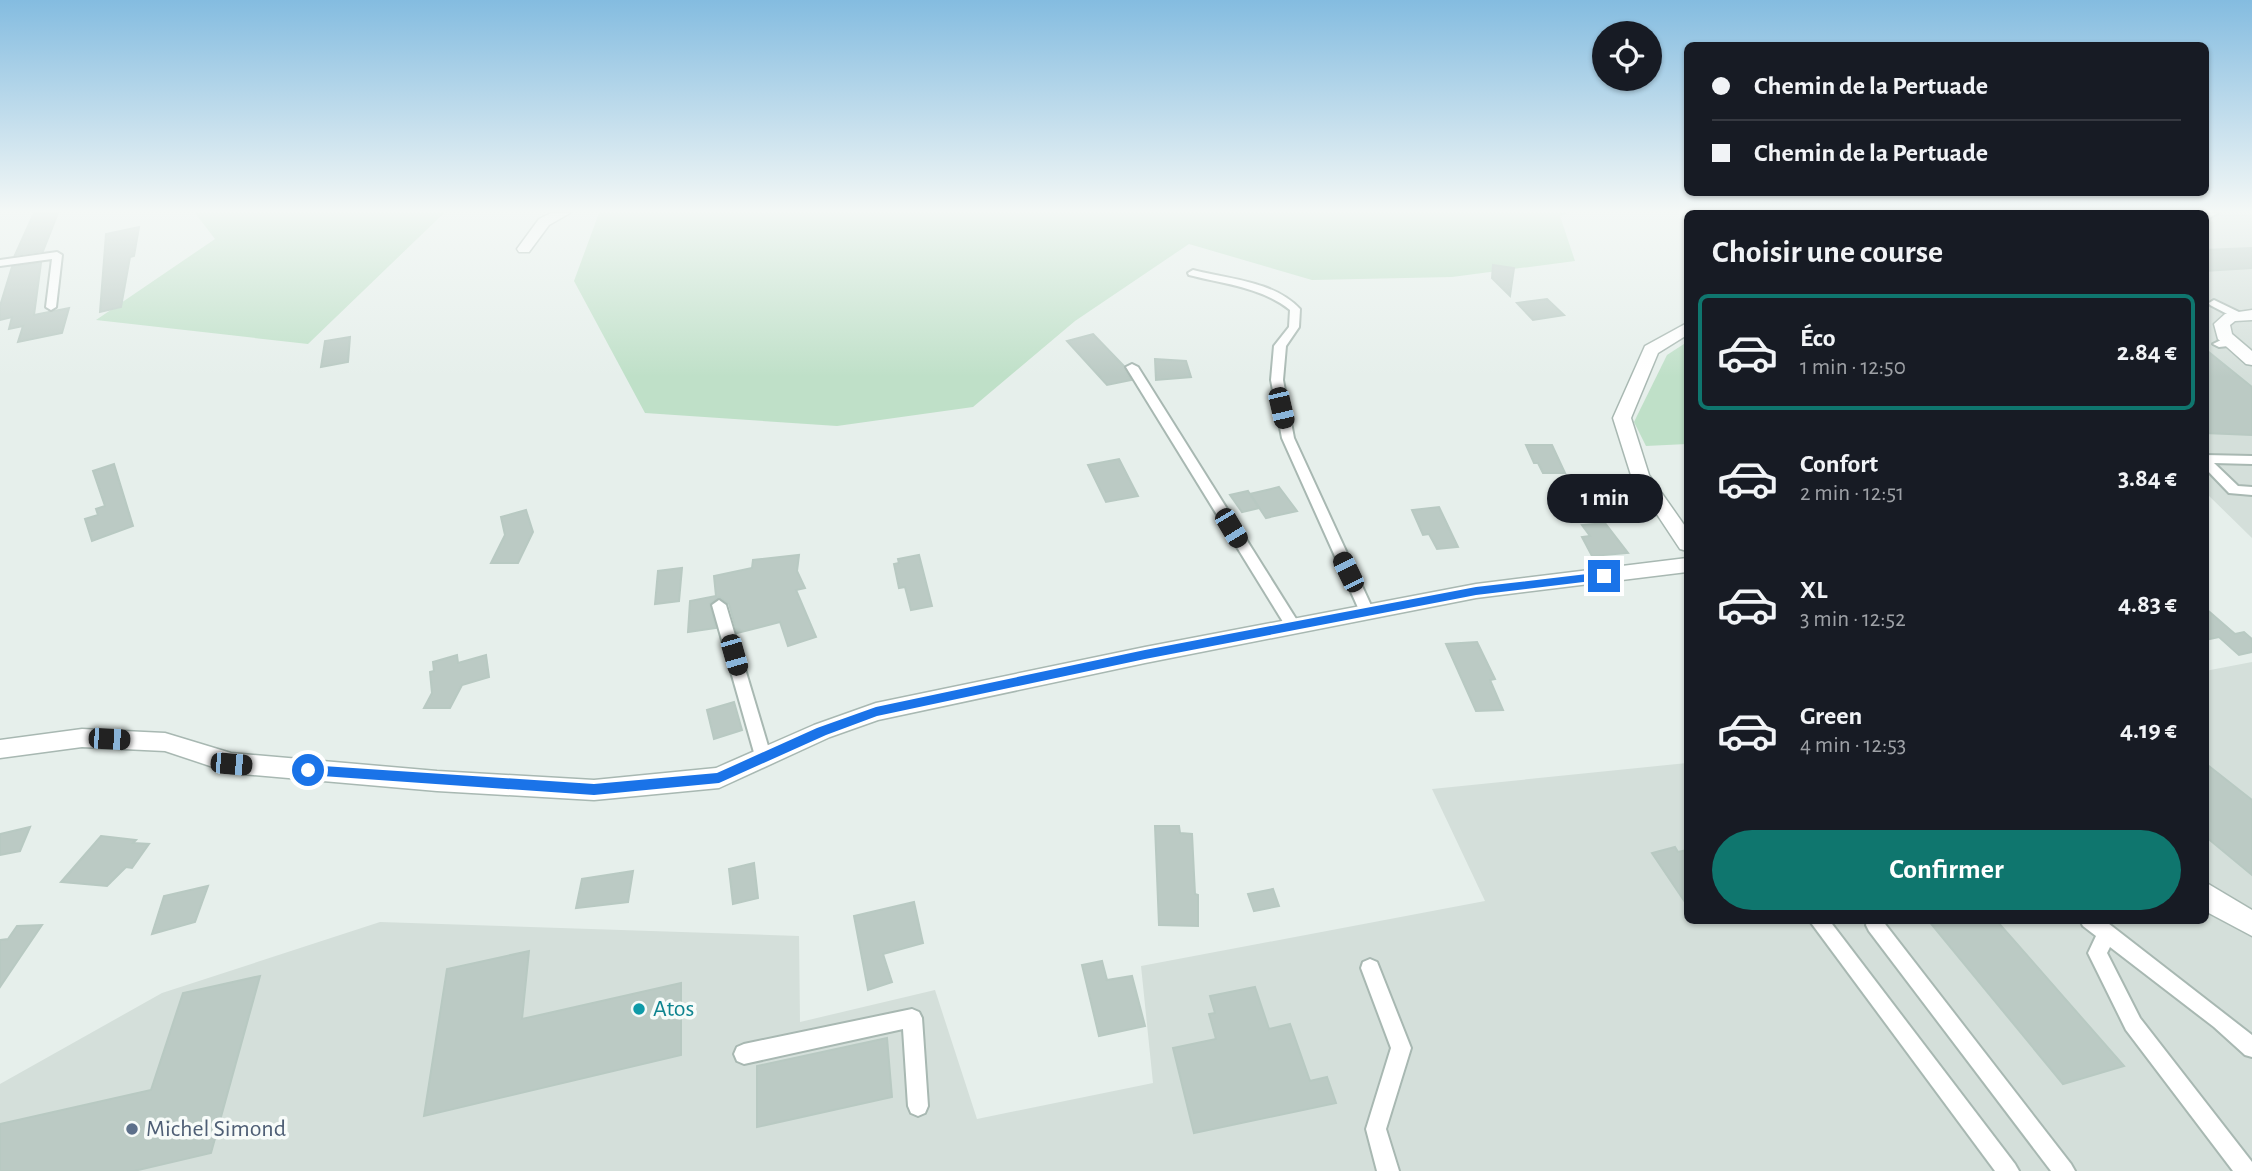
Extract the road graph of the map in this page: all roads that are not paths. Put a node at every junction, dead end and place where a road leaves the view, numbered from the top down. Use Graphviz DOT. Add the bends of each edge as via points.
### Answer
graph roads {
  1 [pos="56,268"];
  2 [pos="1194,273"];
  3 [pos="51,307"];
  4 [pos="2209,307"];
  5 [pos="2240,317"];
  6 [pos="1684,330"];
  7 [pos="2252,360"];
  8 [pos="1132,367"];
  9 [pos="2209,460"];
  10 [pos="2252,460"];
  11 [pos="2209,464"];
  12 [pos="2252,491"];
  13 [pos="1684,540"];
  14 [pos="1684,565"];
  15 [pos="719,605"];
  16 [pos="1367,612"];
  17 [pos="1293,626"];
  18 [pos="0,750"];
  19 [pos="764,756"];
  20 [pos="2209,898"];
  21 [pos="1821,924"];
  22 [pos="2094,924"];
  23 [pos="2252,924"];
  24 [pos="1875,925"];
  25 [pos="2106,934"];
  26 [pos="1370,968"];
  27 [pos="2252,1048"];
  28 [pos="744,1054"];
  29 [pos="918,1107"];
  30 [pos="1388,1171"];
  31 [pos="2008,1171"];
  32 [pos="2064,1171"];
  33 [pos="2246,1171"];
  1 -- 3 [label="lane"];
  2 -- 16 [label="lane" via="1263,289 1295,309 1294,327 1280,346 1277,380 1284,418 1310,488"];
  4 -- 5 [label="lane"];
  5 -- 7 [label="street" via="2222,324 2226,343"];
  6 -- 13 [label="street" via="1651,350 1622,418 1640,475"];
  8 -- 17 [label="lane"];
  9 -- 10 [label="lane"];
  11 -- 12 [label="lane" via="2234,490"];
  14 -- 16 [label="street" via="1476,591"];
  15 -- 19 [label="lane"];
  16 -- 17 [label="street"];
  17 -- 19 [label="street" via="876,712"];
  18 -- 19 [label="street" via="82,738 164,742 231,764 594,790 719,778"];
  20 -- 23 [label="street"];
  21 -- 31 [label="lane"];
  22 -- 25 [label="lane"];
  24 -- 32 [label="lane"];
  25 -- 27 [label="lane"];
  25 -- 33 [label="lane" via="2096,953 2133,1024"];
  26 -- 30 [label="lane" via="1401,1048 1376,1129"];
  28 -- 29 [label="lane" via="912,1018"];
}
